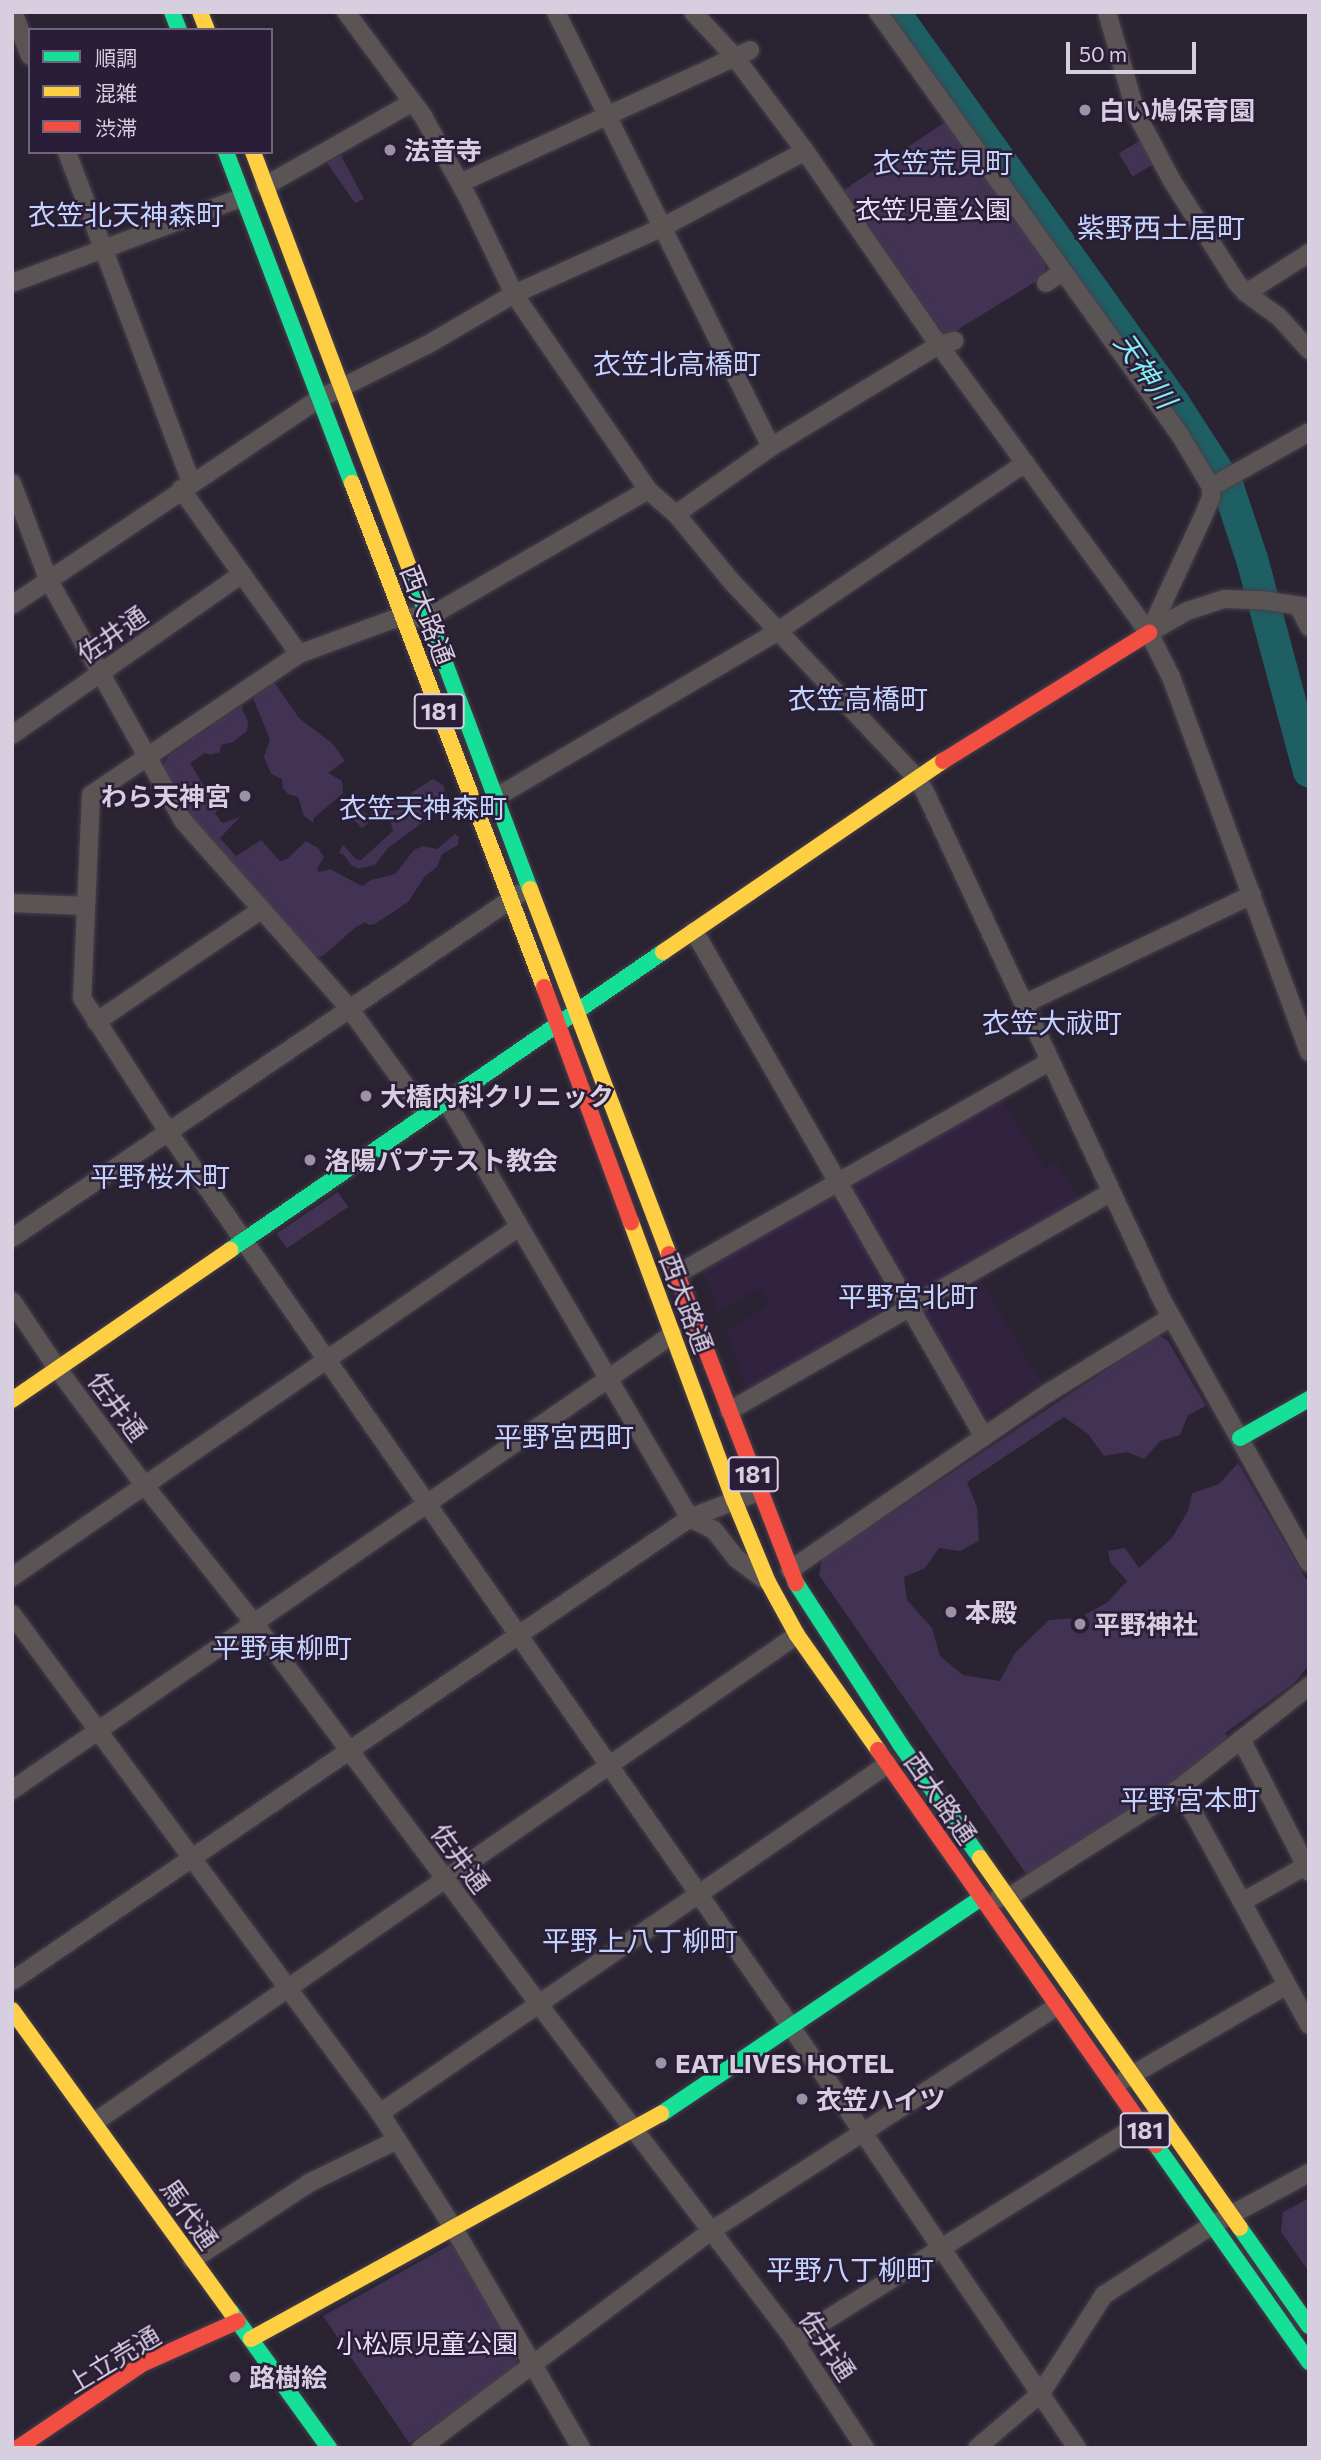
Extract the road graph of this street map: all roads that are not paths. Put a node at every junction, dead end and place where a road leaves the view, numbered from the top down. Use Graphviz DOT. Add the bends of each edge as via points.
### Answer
graph roads {
  1 [pos="13,12"];
  2 [pos="346,12"];
  3 [pos="556,12"];
  4 [pos="693,12"];
  5 [pos="878,12"];
  6 [pos="1107,12"];
  7 [pos="28,51"];
  8 [pos="742,53"];
  9 [pos="413,102"];
  10 [pos="605,116"];
  11 [pos="805,151"];
  12 [pos="67,154"];
  13 [pos="227,154"];
  14 [pos="254,154"];
  15 [pos="460,183"];
  16 [pos="265,187"];
  17 [pos="243,197"];
  18 [pos="661,228"];
  19 [pos="103,249"];
  20 [pos="1309,253"];
  21 [pos="1062,272"];
  22 [pos="12,283"];
  23 [pos="1046,283"];
  24 [pos="1241,288"];
  25 [pos="514,294"];
  26 [pos="946,343"];
  27 [pos="1309,350"];
  28 [pos="340,389"];
  29 [pos="319,399"];
  30 [pos="1309,432"];
  31 [pos="771,446"];
  32 [pos="1025,463"];
  33 [pos="12,483"];
  34 [pos="1217,484"];
  35 [pos="186,486"];
  36 [pos="648,490"];
  37 [pos="676,514"];
  38 [pos="242,574"];
  39 [pos="48,579"];
  40 [pos="12,604"];
  41 [pos="1303,606"];
  42 [pos="402,616"];
  43 [pos="427,618"];
  44 [pos="1309,627"];
  45 [pos="778,631"];
  46 [pos="1150,633"];
  47 [pos="299,654"];
  48 [pos="100,675"];
  49 [pos="12,735"];
  50 [pos="148,759"];
  51 [pos="916,777"];
  52 [pos="495,798"];
  53 [pos="530,890"];
  54 [pos="1252,895"];
  55 [pos="511,897"];
  56 [pos="12,903"];
  57 [pos="86,906"];
  58 [pos="261,910"];
  59 [pos="694,931"];
  60 [pos="1024,1004"];
  61 [pos="349,1008"];
  62 [pos="577,1009"];
  63 [pos="96,1023"];
  64 [pos="556,1024"];
  65 [pos="1309,1052"];
  66 [pos="1050,1061"];
  67 [pos="445,1099"];
  68 [pos="425,1113"];
  69 [pos="169,1133"];
  70 [pos="838,1182"];
  71 [pos="1111,1192"];
  72 [pos="519,1227"];
  73 [pos="12,1238"];
  74 [pos="245,1239"];
  75 [pos="677,1274"];
  76 [pos="12,1301"];
  77 [pos="909,1307"];
  78 [pos="1171,1317"];
  79 [pos="673,1334"];
  80 [pos="327,1361"];
  81 [pos="57,1368"];
  82 [pos="609,1378"];
  83 [pos="1309,1399"];
  84 [pos="12,1400"];
  85 [pos="729,1410"];
  86 [pos="984,1437"];
  87 [pos="1240,1438"];
  88 [pos="145,1486"];
  89 [pos="760,1491"];
  90 [pos="734,1500"];
  91 [pos="428,1505"];
  92 [pos="690,1518"];
  93 [pos="1309,1563"];
  94 [pos="790,1570"];
  95 [pos="12,1577"];
  96 [pos="768,1582"];
  97 [pos="12,1614"];
  98 [pos="254,1623"];
  99 [pos="518,1636"];
  100 [pos="797,1636"];
  101 [pos="1309,1686"];
  102 [pos="97,1730"];
  103 [pos="1242,1741"];
  104 [pos="348,1752"];
  105 [pos="888,1764"];
  106 [pos="608,1765"];
  107 [pos="12,1790"];
  108 [pos="1177,1790"];
  109 [pos="191,1859"];
  110 [pos="1308,1867"];
  111 [pos="444,1879"];
  112 [pos="700,1894"];
  113 [pos="1009,1897"];
  114 [pos="980,1899"];
  115 [pos="1242,1902"];
  116 [pos="12,1982"];
  117 [pos="1287,1985"];
  118 [pos="288,1986"];
  119 [pos="540,2006"];
  120 [pos="1057,2006"];
  121 [pos="12,2010"];
  122 [pos="1307,2016"];
  123 [pos="792,2028"];
  124 [pos="1132,2075"];
  125 [pos="1113,2085"];
  126 [pos="1158,2112"];
  127 [pos="380,2113"];
  128 [pos="95,2122"];
  129 [pos="1140,2123"];
  130 [pos="636,2130"];
  131 [pos="864,2133"];
  132 [pos="397,2140"];
  133 [pos="1309,2173"];
  134 [pos="1230,2216"];
  135 [pos="1212,2225"];
  136 [pos="453,2227"];
  137 [pos="711,2231"];
  138 [pos="942,2247"];
  139 [pos="192,2260"];
  140 [pos="238,2321"];
  141 [pos="1309,2326"];
  142 [pos="251,2339"];
  143 [pos="794,2340"];
  144 [pos="1309,2362"];
  145 [pos="533,2365"];
  146 [pos="1041,2393"];
  147 [pos="18,2448"];
  148 [pos="329,2448"];
  149 [pos="421,2448"];
  150 [pos="581,2448"];
  151 [pos="865,2448"];
  152 [pos="977,2448"];
  153 [pos="1077,2448"];
  1 -- 7 [label="street"];
  2 -- 9 [label="street"];
  3 -- 10 [label="street"];
  4 -- 8 [label="street"];
  5 -- 21 [label="street"];
  6 -- 24 [label="street" via="1128,91 1142,124 1172,181"];
  8 -- 10 [label="street"];
  8 -- 11 [label="street"];
  9 -- 15 [label="street"];
  9 -- 16 [label="street"];
  10 -- 15 [label="street"];
  10 -- 18 [label="street"];
  11 -- 18 [label="street"];
  11 -- 26 [label="street"];
  12 -- 19 [label="street"];
  13 -- 17 [label="main road, 西大路通 / 181"];
  14 -- 16 [label="main road, 西大路通 / 181"];
  15 -- 25 [label="street"];
  16 -- 28 [label="main road, 西大路通 / 181"];
  17 -- 19 [label="street"];
  17 -- 29 [label="main road, 西大路通 / 181"];
  18 -- 25 [label="street"];
  18 -- 31 [label="street"];
  19 -- 22 [label="street"];
  19 -- 35 [label="street"];
  20 -- 24 [label="street"];
  21 -- 23 [label="street"];
  21 -- 34 [label="street"];
  24 -- 27 [label="street" via="1278,316"];
  25 -- 28 [label="street" via="428,345"];
  25 -- 36 [label="street"];
  26 -- 31 [label="street"];
  26 -- 32 [label="street"];
  28 -- 29 [label="street"];
  28 -- 43 [label="main road, 西大路通 / 181"];
  29 -- 35 [label="street"];
  29 -- 42 [label="main road, 西大路通 / 181"];
  30 -- 34 [label="street"];
  31 -- 37 [label="street"];
  32 -- 45 [label="street"];
  32 -- 46 [label="street"];
  33 -- 39 [label="street"];
  34 -- 46 [label="street"];
  35 -- 38 [label="street"];
  35 -- 39 [label="street"];
  36 -- 37 [label="street"];
  36 -- 43 [label="street"];
  37 -- 45 [label="street"];
  38 -- 47 [label="street"];
  38 -- 48 [label="street, 佐井通"];
  39 -- 40 [label="street"];
  39 -- 48 [label="street"];
  41 -- 44 [label="street"];
  41 -- 46 [label="street" via="1246,600 1205,604"];
  42 -- 43 [label="street"];
  42 -- 47 [label="street"];
  42 -- 55 [label="main road, 西大路通 / 181"];
  43 -- 52 [label="main road, 西大路通 / 181"];
  45 -- 51 [label="street"];
  45 -- 52 [label="street"];
  46 -- 51 [label="main road"];
  46 -- 54 [label="street" via="1171,677"];
  47 -- 50 [label="street"];
  48 -- 49 [label="street, 佐井通"];
  48 -- 50 [label="street"];
  50 -- 57 [label="street" via="91,795"];
  50 -- 58 [label="street" via="184,822"];
  51 -- 59 [label="main road"];
  51 -- 60 [label="street"];
  52 -- 53 [label="main road, 西大路通 / 181"];
  53 -- 55 [label="street"];
  53 -- 62 [label="main road, 西大路通 / 181"];
  54 -- 60 [label="street"];
  54 -- 65 [label="street"];
  55 -- 61 [label="street"];
  55 -- 64 [label="main road, 西大路通 / 181"];
  56 -- 57 [label="street"];
  57 -- 63 [label="street" via="82,998"];
  58 -- 61 [label="street"];
  58 -- 63 [label="street"];
  59 -- 62 [label="main road"];
  59 -- 70 [label="street"];
  60 -- 66 [label="street"];
  61 -- 68 [label="street"];
  61 -- 69 [label="street"];
  62 -- 64 [label="main road"];
  62 -- 75 [label="main road, 西大路通 / 181"];
  63 -- 69 [label="street"];
  64 -- 67 [label="main road"];
  64 -- 79 [label="main road, 西大路通 / 181"];
  66 -- 70 [label="street"];
  66 -- 71 [label="street"];
  67 -- 68 [label="main road"];
  67 -- 72 [label="street"];
  68 -- 74 [label="main road"];
  69 -- 73 [label="street"];
  69 -- 74 [label="street"];
  70 -- 75 [label="street"];
  70 -- 77 [label="street"];
  71 -- 77 [label="street"];
  71 -- 78 [label="street"];
  72 -- 80 [label="street"];
  72 -- 82 [label="street"];
  74 -- 80 [label="street"];
  74 -- 81 [label="main road"];
  75 -- 85 [label="main road, 西大路通 / 181"];
  76 -- 81 [label="street, 佐井通"];
  77 -- 85 [label="street"];
  77 -- 86 [label="street"];
  78 -- 86 [label="street"];
  78 -- 87 [label="street"];
  79 -- 82 [label="street"];
  79 -- 90 [label="main road, 西大路通 / 181"];
  80 -- 88 [label="street"];
  80 -- 91 [label="street"];
  81 -- 84 [label="main road"];
  81 -- 88 [label="street, 佐井通"];
  82 -- 91 [label="street"];
  82 -- 92 [label="street"];
  83 -- 87 [label="main road"];
  85 -- 89 [label="main road, 西大路通 / 181"];
  86 -- 94 [label="street"];
  87 -- 93 [label="street"];
  88 -- 95 [label="street"];
  88 -- 98 [label="street, 佐井通"];
  89 -- 90 [label="street"];
  89 -- 94 [label="main road, 西大路通 / 181"];
  90 -- 92 [label="street"];
  90 -- 96 [label="main road, 西大路通 / 181"];
  91 -- 98 [label="street"];
  91 -- 99 [label="street"];
  92 -- 96 [label="street" via="714,1530 737,1559"];
  92 -- 99 [label="street"];
  94 -- 113 [label="main road, 西大路通 / 181" via="799,1592 900,1744"];
  96 -- 100 [label="main road, 西大路通 / 181"];
  97 -- 102 [label="street"];
  98 -- 102 [label="street"];
  98 -- 104 [label="street, 佐井通"];
  99 -- 104 [label="street"];
  99 -- 106 [label="street"];
  100 -- 105 [label="main road, 西大路通 / 181"];
  100 -- 106 [label="street"];
  101 -- 103 [label="street"];
  102 -- 107 [label="street"];
  102 -- 109 [label="street"];
  103 -- 108 [label="street"];
  103 -- 110 [label="street"];
  104 -- 109 [label="street"];
  104 -- 111 [label="street, 佐井通"];
  105 -- 112 [label="street"];
  105 -- 114 [label="main road, 西大路通 / 181"];
  106 -- 111 [label="street"];
  106 -- 112 [label="street"];
  108 -- 113 [label="street"];
  108 -- 115 [label="street"];
  109 -- 116 [label="street"];
  109 -- 118 [label="street"];
  110 -- 115 [label="street"];
  111 -- 118 [label="street"];
  111 -- 119 [label="street, 佐井通"];
  112 -- 119 [label="street"];
  112 -- 123 [label="street"];
  113 -- 114 [label="street"];
  113 -- 124 [label="main road, 西大路通 / 181"];
  114 -- 120 [label="main road, 西大路通 / 181"];
  114 -- 123 [label="main road"];
  115 -- 117 [label="street"];
  117 -- 122 [label="street"];
  117 -- 124 [label="street"];
  118 -- 127 [label="street"];
  118 -- 128 [label="street"];
  119 -- 127 [label="street"];
  119 -- 130 [label="street, 佐井通"];
  120 -- 125 [label="main road, 西大路通 / 181"];
  120 -- 131 [label="street"];
  121 -- 128 [label="main road, 馬代通"];
  123 -- 130 [label="main road"];
  123 -- 131 [label="street"];
  124 -- 125 [label="street"];
  124 -- 126 [label="main road, 西大路通 / 181"];
  125 -- 129 [label="main road, 西大路通 / 181"];
  126 -- 129 [label="street"];
  126 -- 134 [label="main road, 西大路通 / 181"];
  127 -- 132 [label="street"];
  128 -- 139 [label="main road, 馬代通"];
  129 -- 135 [label="main road, 西大路通 / 181"];
  129 -- 138 [label="street"];
  130 -- 136 [label="main road"];
  130 -- 137 [label="street, 佐井通"];
  131 -- 137 [label="street"];
  131 -- 138 [label="street"];
  132 -- 136 [label="street"];
  132 -- 139 [label="street" via="309,2183"];
  133 -- 134 [label="street"];
  134 -- 135 [label="street"];
  134 -- 141 [label="main road, 西大路通 / 181"];
  135 -- 144 [label="main road, 西大路通 / 181"];
  135 -- 146 [label="street" via="1104,2295"];
  136 -- 142 [label="main road"];
  136 -- 145 [label="street"];
  137 -- 143 [label="street, 佐井通"];
  137 -- 145 [label="street"];
  138 -- 143 [label="street"];
  138 -- 146 [label="street"];
  139 -- 140 [label="main road, 馬代通"];
  140 -- 142 [label="main road, 馬代通"];
  140 -- 147 [label="main road, 上立売通" via="142,2364"];
  142 -- 148 [label="main road, 馬代通"];
  143 -- 151 [label="street, 佐井通"];
  145 -- 149 [label="street"];
  145 -- 150 [label="street"];
  146 -- 152 [label="street"];
  146 -- 153 [label="street"];
}
